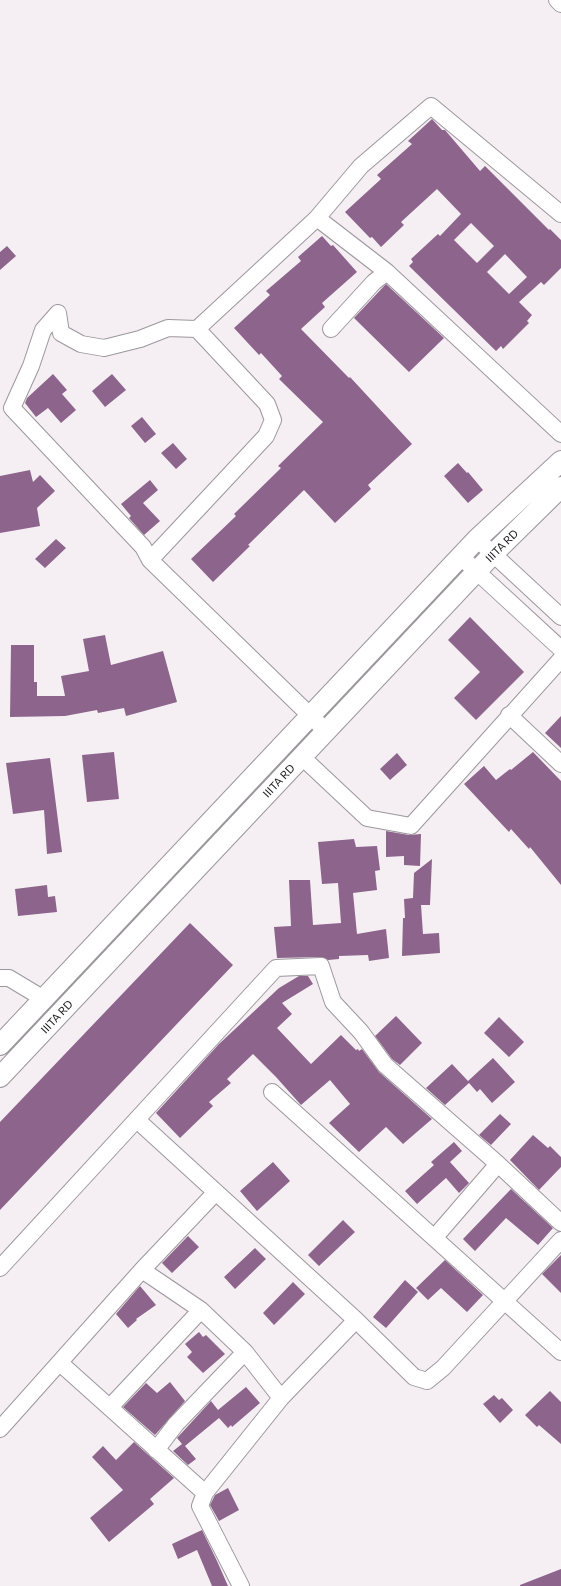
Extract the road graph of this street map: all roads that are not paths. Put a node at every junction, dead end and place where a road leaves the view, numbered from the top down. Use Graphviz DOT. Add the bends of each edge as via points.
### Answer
graph roads {
  1 [pos="557,0"];
  2 [pos="561,4"];
  3 [pos="561,214"];
  4 [pos="317,218"];
  5 [pos="387,272"];
  6 [pos="331,329"];
  7 [pos="197,330"];
  8 [pos="561,434"];
  9 [pos="561,461"];
  10 [pos="561,487"];
  11 [pos="477,539"];
  12 [pos="493,554"];
  13 [pos="461,557"];
  14 [pos="150,560"];
  15 [pos="477,572"];
  16 [pos="561,617"];
  17 [pos="561,650"];
  18 [pos="561,659"];
  19 [pos="509,715"];
  20 [pos="310,716"];
  21 [pos="326,731"];
  22 [pos="302,756"];
  23 [pos="561,764"];
  24 [pos="0,978"];
  25 [pos="44,998"];
  26 [pos="0,1045"];
  27 [pos="0,1077"];
  28 [pos="272,1092"];
  29 [pos="137,1120"];
  30 [pos="498,1164"];
  31 [pos="216,1192"];
  32 [pos="561,1223"];
  33 [pos="434,1237"];
  34 [pos="561,1240"];
  35 [pos="0,1268"];
  36 [pos="142,1270"];
  37 [pos="504,1302"];
  38 [pos="201,1310"];
  39 [pos="356,1320"];
  40 [pos="245,1352"];
  41 [pos="561,1352"];
  42 [pos="60,1363"];
  43 [pos="281,1398"];
  44 [pos="110,1407"];
  45 [pos="0,1429"];
  46 [pos="156,1450"];
  47 [pos="204,1493"];
  48 [pos="241,1586"];
  1 -- 2 [label="street"];
  3 -- 4 [label="street" via="431,106 361,166"];
  4 -- 5 [label="street"];
  4 -- 7 [label="street"];
  5 -- 6 [label="street" via="374,282"];
  5 -- 8 [label="street"];
  7 -- 14 [label="street" via="267,404 273,420 266,436"];
  7 -- 14 [label="street" via="168,328 140,339 104,348 81,344 61,333 58,313 43,330 31,366 12,408 142,547"];
  9 -- 11 [label="street, IIITA RD"];
  10 -- 12 [label="street, IIITA RD"];
  11 -- 12 [label="street"];
  11 -- 13 [label="street, IIITA RD"];
  12 -- 15 [label="street, IIITA RD"];
  12 -- 16 [label="street"];
  13 -- 15 [label="street"];
  13 -- 20 [label="street, IIITA RD"];
  14 -- 20 [label="street"];
  15 -- 17 [label="street"];
  15 -- 21 [label="street, IIITA RD"];
  18 -- 19 [label="street"];
  19 -- 22 [label="street" via="411,826 367,818"];
  19 -- 23 [label="street"];
  20 -- 21 [label="street"];
  20 -- 25 [label="street, IIITA RD"];
  21 -- 22 [label="street, IIITA RD"];
  22 -- 27 [label="street, IIITA RD"];
  24 -- 25 [label="street" via="9,978"];
  25 -- 26 [label="street, IIITA RD"];
  28 -- 33 [label="street"];
  29 -- 30 [label="street" via="276,968 321,966 333,1002 361,1032 385,1065"];
  29 -- 31 [label="street"];
  29 -- 35 [label="street"];
  30 -- 32 [label="street"];
  30 -- 33 [label="street"];
  31 -- 36 [label="street"];
  31 -- 39 [label="street"];
  33 -- 37 [label="street"];
  34 -- 37 [label="street"];
  36 -- 38 [label="street"];
  36 -- 42 [label="street"];
  37 -- 39 [label="street" via="443,1368 427,1381 414,1377"];
  37 -- 41 [label="street"];
  38 -- 40 [label="street"];
  38 -- 44 [label="street"];
  39 -- 43 [label="street"];
  40 -- 43 [label="street"];
  40 -- 46 [label="street" via="176,1424"];
  42 -- 44 [label="street"];
  42 -- 45 [label="street"];
  43 -- 47 [label="street"];
  44 -- 46 [label="street"];
  46 -- 47 [label="street"];
  47 -- 48 [label="street" via="200,1506"];
}
